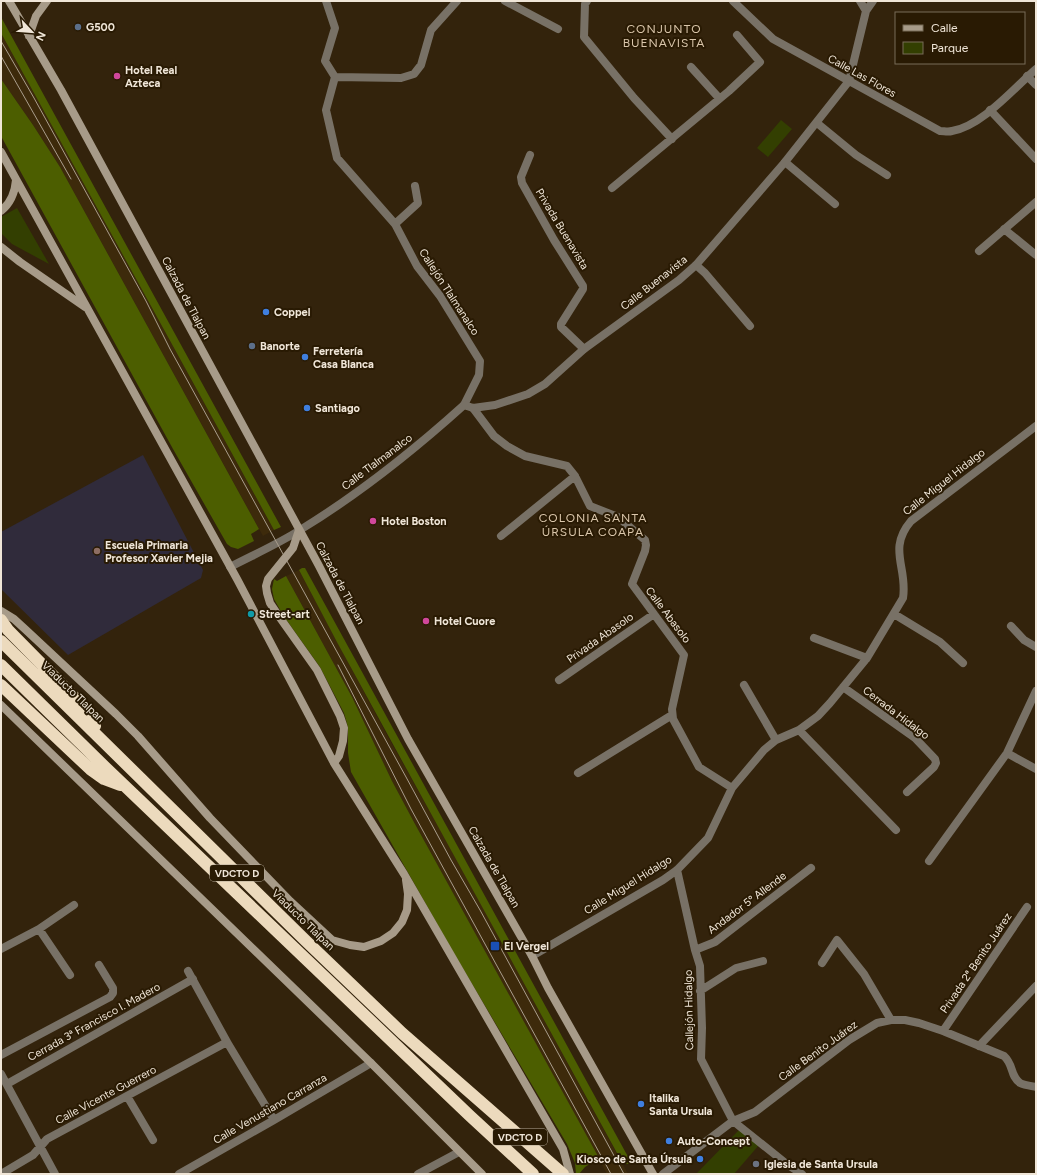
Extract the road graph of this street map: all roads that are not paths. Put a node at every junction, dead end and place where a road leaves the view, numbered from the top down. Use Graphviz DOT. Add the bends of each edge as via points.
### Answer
graph roads {
  1 [pos="9,1"];
  2 [pos="47,1"];
  3 [pos="326,1"];
  4 [pos="457,1"];
  5 [pos="505,1"];
  6 [pos="587,1"];
  7 [pos="733,1"];
  8 [pos="860,1"];
  9 [pos="873,1"];
  10 [pos="866,11"];
  11 [pos="558,29"];
  12 [pos="737,35"];
  13 [pos="29,36"];
  14 [pos="691,66"];
  15 [pos="1036,69"];
  16 [pos="1027,76"];
  17 [pos="335,77"];
  18 [pos="849,81"];
  19 [pos="1036,85"];
  20 [pos="719,98"];
  21 [pos="990,110"];
  22 [pos="817,123"];
  23 [pos="672,139"];
  24 [pos="1,152"];
  25 [pos="530,155"];
  26 [pos="1036,159"];
  27 [pos="785,162"];
  28 [pos="887,175"];
  29 [pos="16,180"];
  30 [pos="415,186"];
  31 [pos="612,188"];
  32 [pos="1036,202"];
  33 [pos="835,204"];
  34 [pos="1,210"];
  35 [pos="395,224"];
  36 [pos="1004,229"];
  37 [pos="1,247"];
  38 [pos="979,251"];
  39 [pos="1036,255"];
  40 [pos="696,265"];
  41 [pos="87,309"];
  42 [pos="750,326"];
  43 [pos="584,349"];
  44 [pos="464,405"];
  45 [pos="473,408"];
  46 [pos="1036,426"];
  47 [pos="575,476"];
  48 [pos="300,530"];
  49 [pos="501,536"];
  50 [pos="230,567"];
  51 [pos="1,611"];
  52 [pos="654,614"];
  53 [pos="894,614"];
  54 [pos="1,620"];
  55 [pos="1011,626"];
  56 [pos="814,638"];
  57 [pos="1,641"];
  58 [pos="1036,647"];
  59 [pos="866,658"];
  60 [pos="963,663"];
  61 [pos="1,665"];
  62 [pos="559,680"];
  63 [pos="1,685"];
  64 [pos="744,685"];
  65 [pos="843,687"];
  66 [pos="1036,691"];
  67 [pos="1,705"];
  68 [pos="672,715"];
  69 [pos="799,730"];
  70 [pos="101,738"];
  71 [pos="776,740"];
  72 [pos="1007,753"];
  73 [pos="334,763"];
  74 [pos="1036,769"];
  75 [pos="578,773"];
  76 [pos="124,786"];
  77 [pos="732,788"];
  78 [pos="907,792"];
  79 [pos="896,830"];
  80 [pos="929,861"];
  81 [pos="811,868"];
  82 [pos="677,870"];
  83 [pos="404,874"];
  84 [pos="74,905"];
  85 [pos="1027,907"];
  86 [pos="39,929"];
  87 [pos="1,949"];
  88 [pos="695,950"];
  89 [pos="532,956"];
  90 [pos="763,961"];
  91 [pos="822,963"];
  92 [pos="99,965"];
  93 [pos="188,971"];
  94 [pos="70,975"];
  95 [pos="193,979"];
  96 [pos="1036,986"];
  97 [pos="700,992"];
  98 [pos="891,1020"];
  99 [pos="943,1031"];
  100 [pos="227,1042"];
  101 [pos="979,1046"];
  102 [pos="1,1055"];
  103 [pos="371,1063"];
  104 [pos="1,1074"];
  105 [pos="7,1084"];
  106 [pos="1036,1087"];
  107 [pos="128,1096"];
  108 [pos="274,1120"];
  109 [pos="733,1121"];
  110 [pos="153,1140"];
  111 [pos="41,1147"];
  112 [pos="459,1152"];
  113 [pos="1,1174"];
  114 [pos="55,1174"];
  115 [pos="179,1174"];
  116 [pos="418,1174"];
  117 [pos="482,1174"];
  118 [pos="533,1174"];
  119 [pos="563,1174"];
  120 [pos="570,1174"];
  121 [pos="653,1174"];
  122 [pos="663,1174"];
  123 [pos="802,1174"];
  1 -- 13 [label="main road, Calzada de Tlalpan"];
  2 -- 13 [label="main road" via="36,16"];
  3 -- 17 [label="street" via="335,28 325,61"];
  4 -- 17 [label="street" via="431,30 421,65 414,74 401,78"];
  5 -- 11 [label="street"];
  6 -- 23 [label="street" via="584,36 634,98"];
  7 -- 18 [label="street, Calle Las Flores" via="773,39"];
  8 -- 10 [label="street"];
  9 -- 10 [label="street"];
  10 -- 18 [label="street"];
  12 -- 20 [label="street" via="760,62"];
  13 -- 48 [label="main road, Calzada de Tlalpan" via="61,90"];
  14 -- 20 [label="street"];
  15 -- 16 [label="street, Calle Las Flores"];
  16 -- 19 [label="street"];
  16 -- 21 [label="street, Calle Las Flores"];
  17 -- 35 [label="street, Callejón Tlalmanalco" via="326,110 337,158"];
  18 -- 21 [label="street, Calle Las Flores" via="940,131 962,129 976,122"];
  18 -- 22 [label="street, Calle Buenavista"];
  20 -- 23 [label="street"];
  21 -- 26 [label="street"];
  22 -- 27 [label="street, Calle Buenavista"];
  22 -- 28 [label="street" via="856,155"];
  23 -- 31 [label="street"];
  24 -- 29 [label="main road"];
  25 -- 43 [label="street, Privada Buenavista" via="521,177 522,184 583,286 561,328"];
  27 -- 33 [label="street"];
  27 -- 40 [label="street, Calle Buenavista"];
  29 -- 34 [label="main road" via="13,195"];
  29 -- 41 [label="main road"];
  30 -- 35 [label="street" via="418,203"];
  32 -- 36 [label="street"];
  35 -- 44 [label="street, Callejón Tlalmanalco" via="417,266 440,296 480,361 479,375"];
  36 -- 38 [label="street"];
  36 -- 39 [label="street"];
  37 -- 41 [label="main road"];
  40 -- 42 [label="street"];
  40 -- 43 [label="street, Calle Buenavista"];
  41 -- 50 [label="main road"];
  43 -- 45 [label="street, Calle Buenavista" via="545,384 528,394 496,405"];
  44 -- 45 [label="street, Calle Buenavista"];
  44 -- 48 [label="street, Calle Tlalmanalco" via="406,455"];
  45 -- 47 [label="street, Calle Abasolo" via="494,436 507,446 525,456 567,466"];
  46 -- 53 [label="street, Calle Miguel Hidalgo" via="905,528 900,538 899,549 903,598"];
  47 -- 49 [label="street"];
  47 -- 52 [label="street, Calle Abasolo" via="590,506 618,517 645,540 646,551 632,584"];
  48 -- 50 [label="street, Calle Tlalmanalco"];
  48 -- 73 [label="main road" via="293,548 268,579 267,593 270,603 317,670 340,716 344,728 343,741"];
  48 -- 89 [label="main road, Calzada de Tlalpan" via="408,739"];
  50 -- 73 [label="main road"];
  51 -- 83 [label="main road, Viaducto Tlalpan" via="14,619 116,714 215,823 290,901 332,940 364,947 393,933 407,910 408,894"];
  52 -- 62 [label="street, Privada Abasolo"];
  52 -- 68 [label="street, Calle Abasolo" via="684,655"];
  53 -- 59 [label="street, Calle Miguel Hidalgo"];
  53 -- 60 [label="street" via="940,642"];
  54 -- 70 [label="highway" via="81,704"];
  55 -- 58 [label="street" via="1024,640"];
  56 -- 59 [label="street"];
  57 -- 70 [label="highway, Viaducto Tlalpan / VDCTO D"];
  59 -- 65 [label="street, Calle Miguel Hidalgo"];
  61 -- 76 [label="highway, VDCTO D"];
  63 -- 76 [label="highway" via="90,769 104,779"];
  64 -- 71 [label="street"];
  65 -- 69 [label="street, Calle Miguel Hidalgo" via="818,716"];
  65 -- 78 [label="street, Cerrada Hidalgo" via="915,738 935,759 934,767"];
  66 -- 72 [label="street"];
  67 -- 103 [label="main road"];
  68 -- 75 [label="street"];
  68 -- 77 [label="street" via="699,767"];
  69 -- 71 [label="street, Calle Miguel Hidalgo"];
  69 -- 79 [label="street"];
  70 -- 119 [label="highway, Viaducto Tlalpan / VDCTO D" via="402,1033"];
  71 -- 77 [label="street, Calle Miguel Hidalgo" via="764,750"];
  72 -- 74 [label="street"];
  72 -- 80 [label="street"];
  73 -- 83 [label="main road"];
  76 -- 118 [label="highway, VDCTO D"];
  77 -- 82 [label="street, Calle Miguel Hidalgo" via="708,838"];
  81 -- 88 [label="street, Andador 5º Allende" via="715,942"];
  82 -- 88 [label="street, Callejón Hidalgo"];
  82 -- 89 [label="street, Calle Miguel Hidalgo"];
  83 -- 120 [label="main road" via="563,1148"];
  84 -- 86 [label="street"];
  85 -- 99 [label="street, Privada 2ª Benito Juárez"];
  86 -- 87 [label="street"];
  86 -- 94 [label="street"];
  88 -- 97 [label="street, Callejón Hidalgo" via="700,966"];
  89 -- 121 [label="main road, Calzada de Tlalpan"];
  90 -- 97 [label="street" via="736,968"];
  91 -- 98 [label="street" via="837,940 864,974"];
  92 -- 102 [label="street" via="113,988 110,997"];
  93 -- 95 [label="street"];
  95 -- 100 [label="street"];
  95 -- 105 [label="street, Cerrada 3ª Francisco I. Madero"];
  96 -- 101 [label="street"];
  97 -- 109 [label="street, Callejón Hidalgo" via="701,1059"];
  98 -- 99 [label="street, Calle Benito Juárez" via="905,1020"];
  98 -- 109 [label="street, Calle Benito Juárez" via="877,1023 849,1040 755,1112"];
  99 -- 101 [label="street, Calle Benito Juárez"];
  100 -- 107 [label="street, Calle Vicente Guerrero"];
  100 -- 108 [label="street"];
  101 -- 106 [label="street, Calle Benito Juárez" via="1004,1056 1009,1060 1014,1076 1021,1083"];
  103 -- 108 [label="street, Calle Venustiano Carranza"];
  103 -- 112 [label="main road"];
  104 -- 105 [label="street"];
  105 -- 111 [label="street"];
  107 -- 110 [label="street"];
  107 -- 111 [label="street, Calle Vicente Guerrero" via="47,1138"];
  108 -- 115 [label="street, Calle Venustiano Carranza"];
  109 -- 122 [label="street, Calle Benito Juárez"];
  109 -- 123 [label="street"];
  111 -- 113 [label="street, Calle Vicente Guerrero" via="33,1156"];
  111 -- 114 [label="street"];
  112 -- 116 [label="street"];
  112 -- 117 [label="main road"];
}
